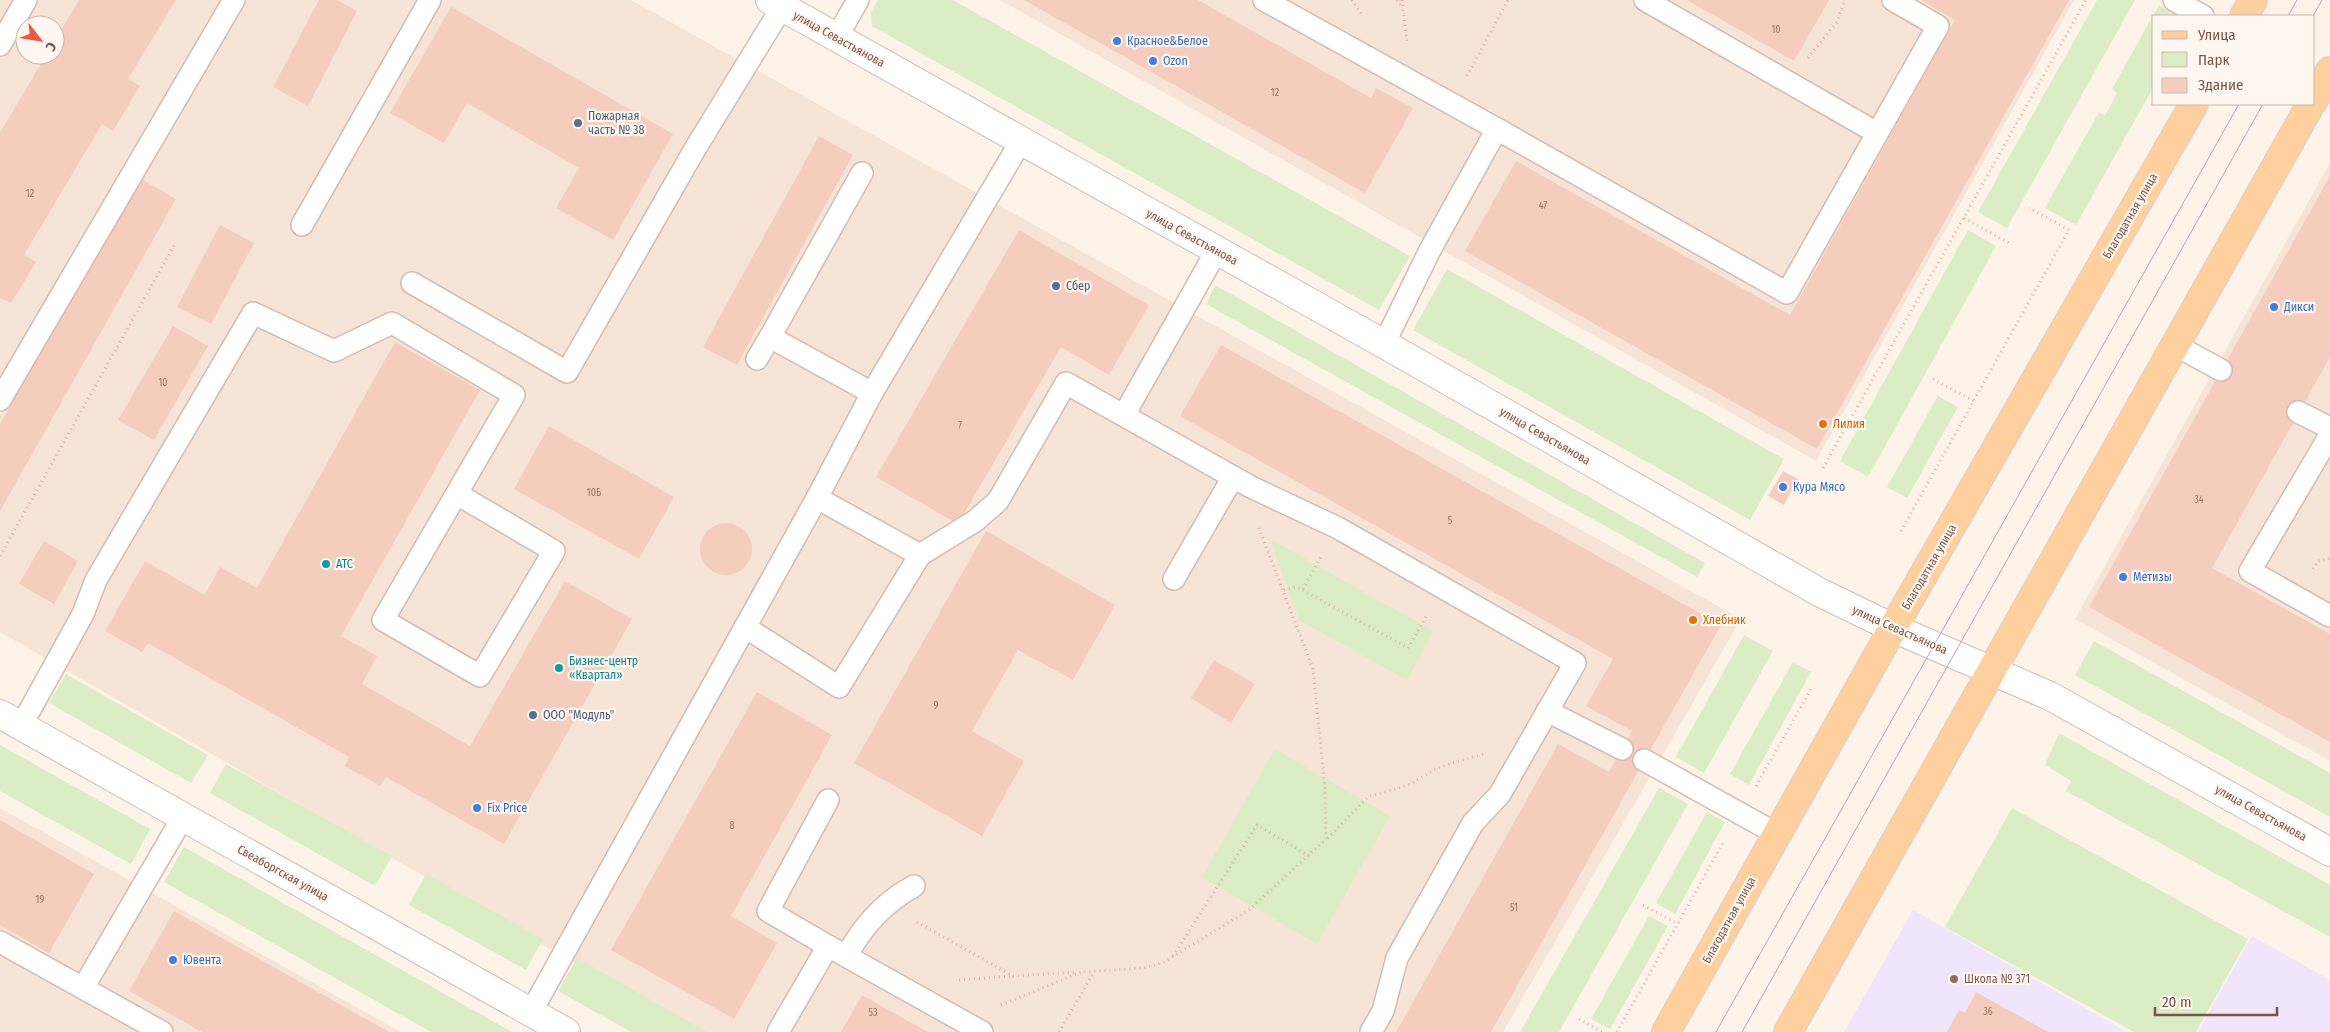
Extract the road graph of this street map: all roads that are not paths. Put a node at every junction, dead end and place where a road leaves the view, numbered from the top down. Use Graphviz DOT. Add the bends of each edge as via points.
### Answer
graph roads {
  1 [pos="26,0"];
  2 [pos="234,0"];
  3 [pos="430,0"];
  4 [pos="858,0"];
  5 [pos="1264,0"];
  6 [pos="1645,0"];
  7 [pos="1893,0"];
  8 [pos="2174,0"];
  9 [pos="2254,0"];
  10 [pos="776,4"];
  11 [pos="2201,15"];
  12 [pos="2245,15"];
  13 [pos="836,37"];
  14 [pos="0,45"];
  15 [pos="2329,75"];
  16 [pos="2315,98"];
  17 [pos="2193,105"];
  18 [pos="2311,105"];
  19 [pos="1497,129"];
  20 [pos="1877,133"];
  21 [pos="1021,141"];
  22 [pos="862,173"];
  23 [pos="302,225"];
  24 [pos="1217,250"];
  25 [pos="412,282"];
  26 [pos="770,337"];
  27 [pos="1384,344"];
  28 [pos="2175,345"];
  29 [pos="757,359"];
  30 [pos="2221,370"];
  31 [pos="872,393"];
  32 [pos="0,400"];
  33 [pos="2298,412"];
  34 [pos="1124,415"];
  35 [pos="2330,428"];
  36 [pos="2330,435"];
  37 [pos="1242,482"];
  38 [pos="457,494"];
  39 [pos="817,498"];
  40 [pos="920,555"];
  41 [pos="1174,579"];
  42 [pos="2330,616"];
  43 [pos="745,627"];
  44 [pos="1893,628"];
  45 [pos="1991,670"];
  46 [pos="1547,711"];
  47 [pos="11,720"];
  48 [pos="1622,749"];
  49 [pos="1644,760"];
  50 [pos="828,800"];
  51 [pos="183,817"];
  52 [pos="1777,834"];
  53 [pos="2330,852"];
  54 [pos="914,886"];
  55 [pos="0,942"];
  56 [pos="837,951"];
  57 [pos="83,988"];
  58 [pos="531,1012"];
  59 [pos="980,1031"];
  60 [pos="162,1032"];
  61 [pos="566,1032"];
  62 [pos="778,1032"];
  63 [pos="1371,1032"];
  64 [pos="1666,1032"];
  65 [pos="1788,1032"];
  1 -- 14 [label="lane"];
  2 -- 32 [label="lane"];
  3 -- 23 [label="lane"];
  4 -- 13 [label="lane"];
  5 -- 19 [label="lane"];
  6 -- 20 [label="lane"];
  7 -- 20 [label="lane" via="1938,26"];
  8 -- 11 [label="lane"];
  9 -- 12 [label="main road"];
  10 -- 13 [label="street, улица Севастьянова"];
  10 -- 25 [label="lane" via="567,372"];
  13 -- 21 [label="street, улица Севастьянова"];
  15 -- 16 [label="main road"];
  17 -- 44 [label="main road, Благодатная улица"];
  18 -- 28 [label="main road"];
  19 -- 20 [label="lane" via="1787,293"];
  19 -- 27 [label="lane"];
  21 -- 24 [label="street, улица Севастьянова"];
  21 -- 31 [label="lane"];
  22 -- 26 [label="lane"];
  24 -- 27 [label="street, улица Севастьянова"];
  24 -- 34 [label="lane"];
  26 -- 29 [label="lane"];
  26 -- 31 [label="lane"];
  27 -- 44 [label="street, улица Севастьянова" via="1819,592"];
  28 -- 30 [label="lane"];
  28 -- 45 [label="main road"];
  31 -- 39 [label="lane"];
  33 -- 35 [label="lane"];
  34 -- 37 [label="lane"];
  34 -- 40 [label="lane" via="1066,383 998,501 975,521"];
  36 -- 42 [label="lane" via="2250,572"];
  37 -- 41 [label="lane"];
  37 -- 46 [label="lane" via="1338,528 1575,662"];
  38 -- 38 [label="lane" via="383,620 480,676 554,551"];
  38 -- 47 [label="lane" via="514,396 392,323 334,351 253,313 96,580 83,614"];
  39 -- 40 [label="lane"];
  39 -- 43 [label="lane"];
  40 -- 43 [label="lane" via="839,687"];
  43 -- 58 [label="lane"];
  44 -- 45 [label="street, улица Севастьянова"];
  44 -- 52 [label="main road, Благодатная улица"];
  45 -- 53 [label="street, улица Севастьянова" via="2050,696"];
  45 -- 65 [label="main road"];
  46 -- 48 [label="lane"];
  46 -- 63 [label="lane" via="1500,794 1474,823 1396,958 1382,1011"];
  47 -- 51 [label="street, Свеаборгская улица"];
  49 -- 52 [label="lane"];
  50 -- 56 [label="lane" via="768,911"];
  51 -- 57 [label="lane"];
  51 -- 58 [label="street, Свеаборгская улица"];
  52 -- 64 [label="main road, Благодатная улица"];
  54 -- 56 [label="lane" via="895,897"];
  55 -- 57 [label="lane"];
  56 -- 59 [label="lane"];
  56 -- 62 [label="lane"];
  57 -- 60 [label="lane"];
  58 -- 61 [label="street, Свеаборгская улица"];
}
